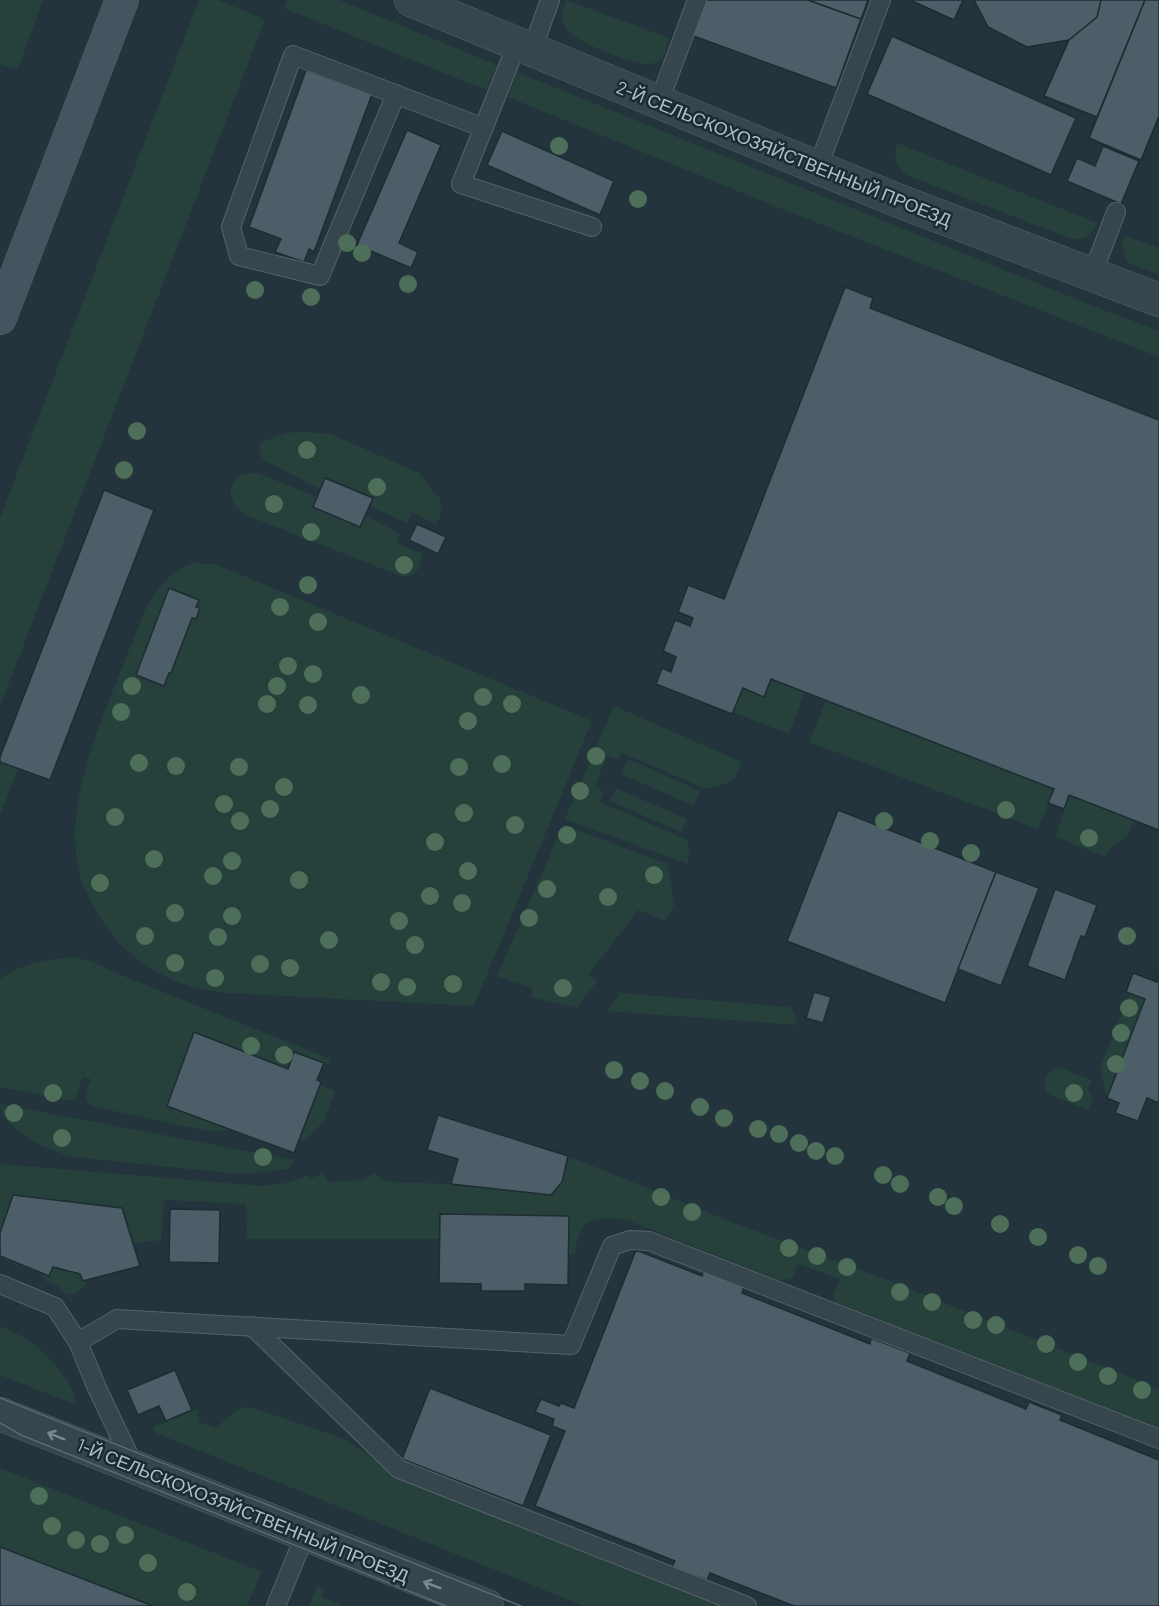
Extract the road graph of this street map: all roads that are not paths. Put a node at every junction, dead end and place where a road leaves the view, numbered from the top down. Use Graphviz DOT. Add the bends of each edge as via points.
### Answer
graph roads {
  1 [pos="122,0"];
  2 [pos="411,0"];
  3 [pos="550,0"];
  4 [pos="697,0"];
  5 [pos="881,0"];
  6 [pos="524,47"];
  7 [pos="396,94"];
  8 [pos="659,102"];
  9 [pos="484,128"];
  10 [pos="818,167"];
  11 [pos="1116,212"];
  12 [pos="592,227"];
  13 [pos="1092,275"];
  14 [pos="1159,300"];
  15 [pos="0,318"];
  16 [pos="0,1284"];
  17 [pos="252,1326"];
  18 [pos="78,1342"];
  19 [pos="0,1414"];
  20 [pos="1159,1439"];
  21 [pos="134,1467"];
  22 [pos="305,1535"];
  23 [pos="276,1606"];
  24 [pos="487,1606"];
  25 [pos="747,1606"];
  1 -- 15 [label="main road"];
  2 -- 6 [label="street, 2-Й СЕЛЬСКОХОЗЯЙСТВЕННЫЙ ПРОЕЗД"];
  3 -- 6 [label="lane"];
  4 -- 8 [label="lane"];
  5 -- 10 [label="lane"];
  6 -- 8 [label="street, 2-Й СЕЛЬСКОХОЗЯЙСТВЕННЫЙ ПРОЕЗД"];
  6 -- 9 [label="lane"];
  7 -- 7 [label="lane" via="293,55 231,227 240,256 320,276"];
  7 -- 9 [label="lane"];
  8 -- 10 [label="street, 2-Й СЕЛЬСКОХОЗЯЙСТВЕННЫЙ ПРОЕЗД"];
  9 -- 12 [label="lane" via="461,184"];
  10 -- 13 [label="street, 2-Й СЕЛЬСКОХОЗЯЙСТВЕННЫЙ ПРОЕЗД"];
  11 -- 13 [label="lane"];
  13 -- 14 [label="street, 2-Й СЕЛЬСКОХОЗЯЙСТВЕННЫЙ ПРОЕЗД"];
  16 -- 18 [label="lane" via="55,1308"];
  17 -- 18 [label="lane" via="117,1319"];
  17 -- 20 [label="lane" via="572,1345 612,1246 630,1240 649,1241"];
  17 -- 25 [label="lane" via="399,1469"];
  18 -- 21 [label="lane"];
  21 -- 19 [label="street, 1-Й СЕЛЬСКОХОЗЯЙСТВЕННЫЙ ПРОЕЗД, one-way"];
  21 -- 22 [label="street, 1-Й СЕЛЬСКОХОЗЯЙСТВЕННЫЙ ПРОЕЗД"];
  22 -- 23 [label="lane"];
  24 -- 22 [label="street, 1-Й СЕЛЬСКОХОЗЯЙСТВЕННЫЙ ПРОЕЗД, one-way"];
}
